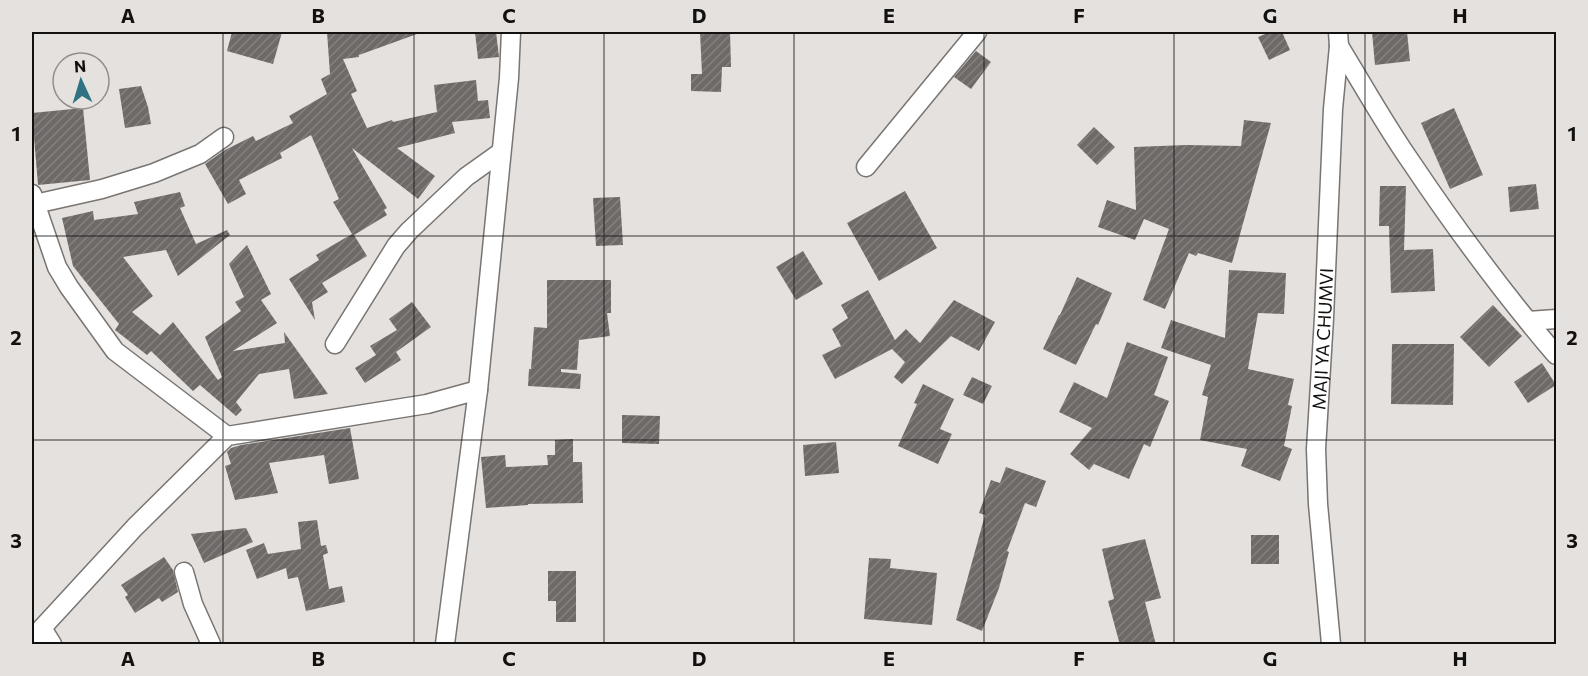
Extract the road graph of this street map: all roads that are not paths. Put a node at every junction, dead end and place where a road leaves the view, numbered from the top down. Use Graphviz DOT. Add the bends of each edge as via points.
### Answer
graph roads {
  1 [pos="511,32"];
  2 [pos="977,32"];
  3 [pos="1338,39"];
  4 [pos="224,137"];
  5 [pos="501,152"];
  6 [pos="866,167"];
  7 [pos="36,212"];
  8 [pos="1557,320"];
  9 [pos="1528,321"];
  10 [pos="335,344"];
  11 [pos="1557,355"];
  12 [pos="478,390"];
  13 [pos="227,436"];
  14 [pos="184,572"];
  15 [pos="42,628"];
  16 [pos="32,645"];
  17 [pos="52,645"];
  18 [pos="211,645"];
  19 [pos="445,645"];
  20 [pos="1331,645"];
  1 -- 5 [label="street"];
  2 -- 6 [label="street"];
  3 -- 9 [label="street" via="1410,161"];
  3 -- 20 [label="street, MAJI YA CHUMVI" via="1316,449"];
  4 -- 7 [label="street" via="200,153 154,173"];
  5 -- 10 [label="street" via="466,177 396,246"];
  5 -- 12 [label="street"];
  7 -- 13 [label="street" via="57,267 115,351"];
  8 -- 9 [label="street"];
  9 -- 11 [label="street"];
  12 -- 13 [label="street" via="427,404"];
  12 -- 19 [label="street"];
  13 -- 15 [label="street" via="135,527"];
  14 -- 18 [label="street"];
  15 -- 16 [label="street"];
  15 -- 17 [label="street"];
}
